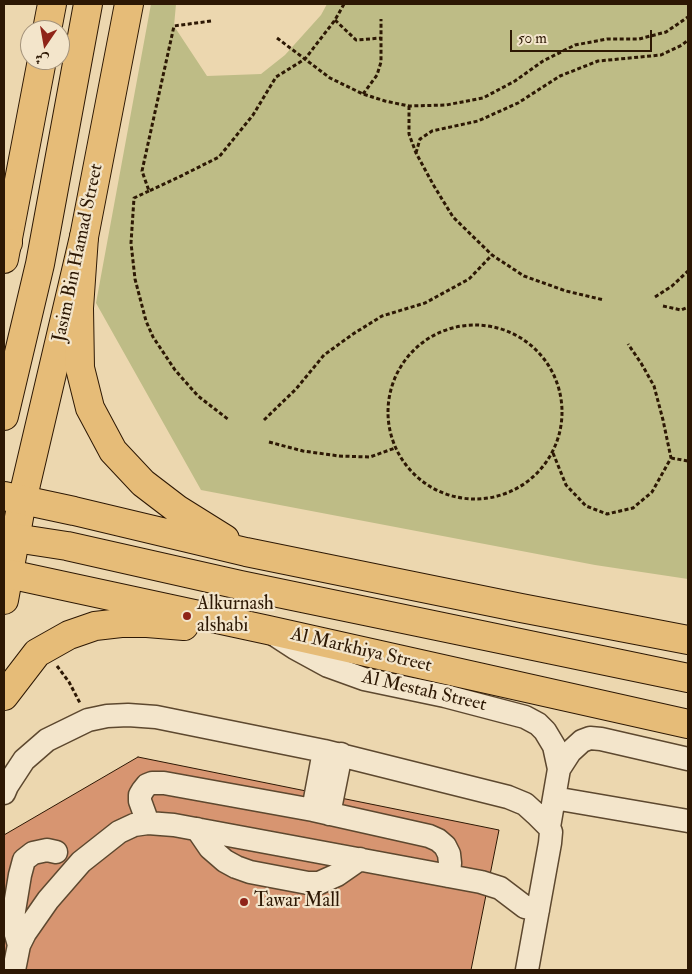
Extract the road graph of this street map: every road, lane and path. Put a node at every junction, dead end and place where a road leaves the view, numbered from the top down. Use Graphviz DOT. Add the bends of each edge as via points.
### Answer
graph roads {
  1 [pos="52,4"];
  2 [pos="88,4"];
  3 [pos="129,4"];
  4 [pos="344,4"];
  5 [pos="688,17"];
  6 [pos="381,19"];
  7 [pos="49,20"];
  8 [pos="335,20"];
  9 [pos="211,21"];
  10 [pos="277,38"];
  11 [pos="381,38"];
  12 [pos="688,40"];
  13 [pos="306,59"];
  14 [pos="40,70"];
  15 [pos="363,94"];
  16 [pos="408,106"];
  17 [pos="416,153"];
  18 [pos="148,191"];
  19 [pos="84,237"];
  20 [pos="5,250"];
  21 [pos="492,255"];
  22 [pos="688,271"];
  23 [pos="655,297"];
  24 [pos="604,300"];
  25 [pos="663,306"];
  26 [pos="688,307"];
  27 [pos="628,344"];
  28 [pos="4,416"];
  29 [pos="229,420"];
  30 [pos="264,420"];
  31 [pos="269,442"];
  32 [pos="395,448"];
  33 [pos="553,452"];
  34 [pos="671,458"];
  35 [pos="688,461"];
  36 [pos="10,504"];
  37 [pos="10,538"];
  38 [pos="246,552"];
  39 [pos="5,578"];
  40 [pos="268,630"];
  41 [pos="688,640"];
  42 [pos="38,653"];
  43 [pos="688,678"];
  44 [pos="4,696"];
  45 [pos="88,720"];
  46 [pos="688,724"];
  47 [pos="332,753"];
  48 [pos="688,759"];
  49 [pos="559,769"];
  50 [pos="4,793"];
  51 [pos="554,798"];
  52 [pos="321,812"];
  53 [pos="688,820"];
  54 [pos="148,823"];
  55 [pos="550,827"];
  56 [pos="197,829"];
  57 [pos="56,852"];
  58 [pos="360,859"];
  59 [pos="449,876"];
  60 [pos="532,909"];
  61 [pos="19,945"];
  62 [pos="14,970"];
  63 [pos="513,970"];
  64 [pos="527,970"];
  1 -- 7 [label="main road"];
  2 -- 28 [label="main road" via="40,264"];
  3 -- 19 [label="main road, Jasim Bin Hamad Street"];
  4 -- 8 [label="path"];
  5 -- 16 [label="path" via="666,32 639,39 606,39 575,45 483,98 446,105"];
  6 -- 11 [label="path"];
  8 -- 11 [label="path" via="356,40"];
  8 -- 13 [label="path"];
  9 -- 18 [label="path" via="174,26 142,171"];
  10 -- 13 [label="path"];
  11 -- 15 [label="path" via="381,62 377,75"];
  12 -- 17 [label="path" via="661,55 598,61 560,76 518,103 478,121 432,131 420,139"];
  13 -- 15 [label="path" via="330,78"];
  13 -- 18 [label="path" via="276,77 253,115 219,157"];
  14 -- 20 [label="main road"];
  15 -- 16 [label="path"];
  16 -- 17 [label="path" via="409,134"];
  17 -- 21 [label="path" via="453,217"];
  18 -- 29 [label="path" via="134,198 131,243 146,321 175,370 198,396"];
  19 -- 36 [label="main road, Jasim Bin Hamad Street"];
  19 -- 38 [label="main road" via="79,308 80,368 90,408 113,451 143,483 177,509"];
  21 -- 24 [label="path" via="524,276"];
  21 -- 30 [label="path" via="469,279 425,304 382,316 353,334 324,355"];
  22 -- 23 [label="path"];
  25 -- 26 [label="path" via="681,310"];
  27 -- 34 [label="path" via="654,386"];
  31 -- 32 [label="path" via="339,456 370,457"];
  32 -- 33 [label="path" via="408,468 424,483 453,496 485,499 513,490 536,475"];
  32 -- 33 [label="path" via="388,425 389,397 399,369 415,349 437,334 462,326 490,326 521,338 540,354 556,379 561,400 561,429"];
  33 -- 34 [label="path" via="566,485 586,506 608,514 633,508 652,492"];
  34 -- 35 [label="path"];
  36 -- 37 [label="main road, Jasim Bin Hamad Street"];
  36 -- 38 [label="main road" via="74,511"];
  37 -- 39 [label="main road, Jasim Bin Hamad Street"];
  37 -- 43 [label="main road" via="67,546"];
  38 -- 41 [label="main road"];
  39 -- 40 [label="main road, Al Markhiya Street"];
  40 -- 42 [label="main road" via="122,623 95,626 69,635"];
  40 -- 46 [label="main road, Al Markhiya Street"];
  40 -- 49 [label="street, Al Mestah Street" via="328,666 364,679 525,717 538,724 550,739"];
  42 -- 44 [label="main road"];
  42 -- 45 [label="path" via="56,665 70,682"];
  45 -- 47 [label="street" via="128,715 156,717"];
  45 -- 50 [label="street" via="47,740 24,760"];
  47 -- 52 [label="street"];
  47 -- 55 [label="street" via="508,797 525,804"];
  48 -- 49 [label="street, Al Mestah Street" via="590,738 570,752"];
  49 -- 51 [label="street, Al Mestah Street"];
  51 -- 53 [label="street"];
  51 -- 55 [label="street, Al Mestah Street"];
  52 -- 54 [label="street" via="158,782 147,785 140,795"];
  52 -- 59 [label="street" via="438,840 449,854"];
  54 -- 56 [label="street"];
  54 -- 61 [label="street" via="119,832 81,862 48,900"];
  55 -- 60 [label="street, Al Mestah Street" via="542,842"];
  56 -- 58 [label="street"];
  56 -- 58 [label="street" via="210,848 236,867 308,883 329,880"];
  57 -- 61 [label="street" via="33,853 24,860 13,924"];
  58 -- 59 [label="street"];
  59 -- 60 [label="street" via="500,888"];
  60 -- 63 [label="street, Al Mestah Street"];
  60 -- 64 [label="street, Al Mestah Street"];
  61 -- 62 [label="street"];
}
